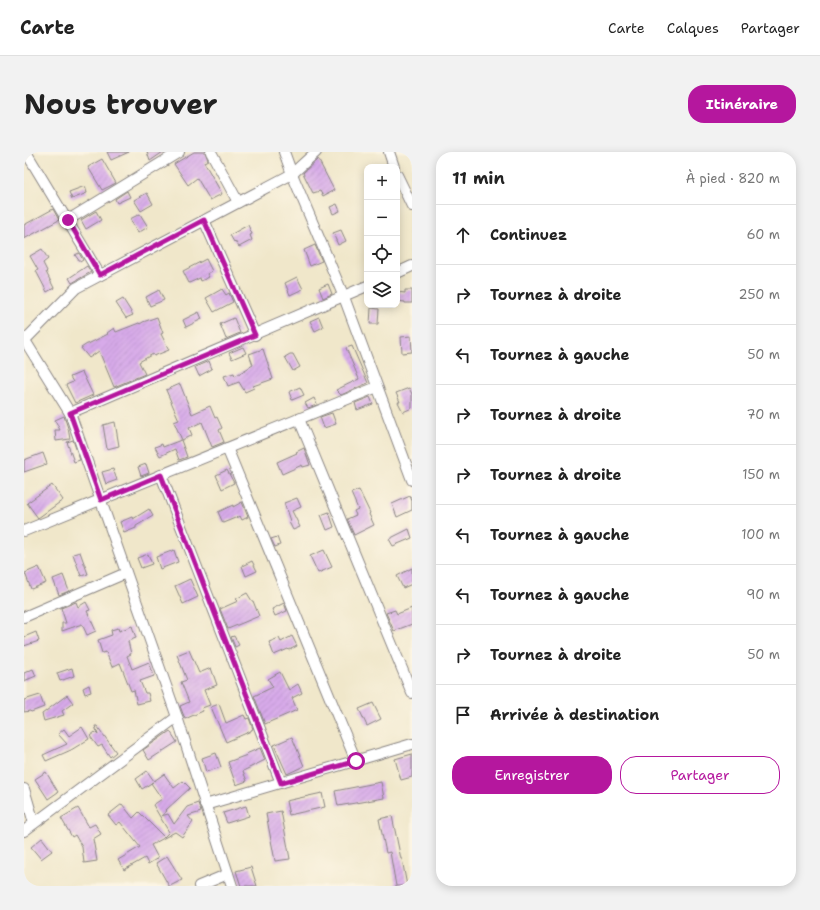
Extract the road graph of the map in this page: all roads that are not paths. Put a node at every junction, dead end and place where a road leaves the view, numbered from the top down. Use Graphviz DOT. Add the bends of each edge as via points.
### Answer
graph roads {
  1 [pos="26,152"];
  2 [pos="179,152"];
  3 [pos="211,152"];
  4 [pos="284,152"];
  5 [pos="316,152"];
  6 [pos="389,152"];
  7 [pos="393,164"];
  8 [pos="292,174"];
  9 [pos="400,181"];
  10 [pos="238,202"];
  11 [pos="412,206"];
  12 [pos="68,220"];
  13 [pos="204,220"];
  14 [pos="412,266"];
  15 [pos="399,272"];
  16 [pos="100,275"];
  17 [pos="364,287"];
  18 [pos="344,297"];
  19 [pos="255,335"];
  20 [pos="24,340"];
  21 [pos="377,387"];
  22 [pos="70,413"];
  23 [pos="299,419"];
  24 [pos="227,448"];
  25 [pos="161,475"];
  26 [pos="412,480"];
  27 [pos="101,500"];
  28 [pos="24,531"];
  29 [pos="126,573"];
  30 [pos="24,617"];
  31 [pos="412,693"];
  32 [pos="177,717"];
  33 [pos="412,744"];
  34 [pos="356,761"];
  35 [pos="281,783"];
  36 [pos="24,789"];
  37 [pos="206,805"];
  38 [pos="34,823"];
  39 [pos="24,830"];
  40 [pos="228,874"];
  41 [pos="200,886"];
  42 [pos="232,886"];
  1 -- 12 [label="street"];
  2 -- 12 [label="street"];
  3 -- 10 [label="street"];
  4 -- 8 [label="street"];
  5 -- 8 [label="street"];
  6 -- 7 [label="street"];
  8 -- 10 [label="street"];
  8 -- 18 [label="street"];
  9 -- 11 [label="street"];
  10 -- 13 [label="street"];
  12 -- 16 [label="street"];
  13 -- 16 [label="street"];
  13 -- 19 [label="street"];
  14 -- 15 [label="street"];
  16 -- 20 [label="street" via="76,288"];
  17 -- 18 [label="street"];
  18 -- 19 [label="street"];
  18 -- 21 [label="street"];
  19 -- 22 [label="street"];
  20 -- 22 [label="street"];
  21 -- 23 [label="street"];
  21 -- 26 [label="street"];
  22 -- 27 [label="street"];
  23 -- 24 [label="street"];
  23 -- 31 [label="street"];
  24 -- 25 [label="street"];
  24 -- 34 [label="street"];
  25 -- 27 [label="street"];
  25 -- 35 [label="street"];
  27 -- 28 [label="street"];
  27 -- 29 [label="street"];
  29 -- 30 [label="street"];
  29 -- 32 [label="street"];
  32 -- 37 [label="street"];
  32 -- 38 [label="street"];
  33 -- 34 [label="street"];
  34 -- 35 [label="street"];
  35 -- 37 [label="street"];
  36 -- 38 [label="street"];
  37 -- 40 [label="street"];
  38 -- 39 [label="street"];
  40 -- 41 [label="street"];
  40 -- 42 [label="street"];
}
